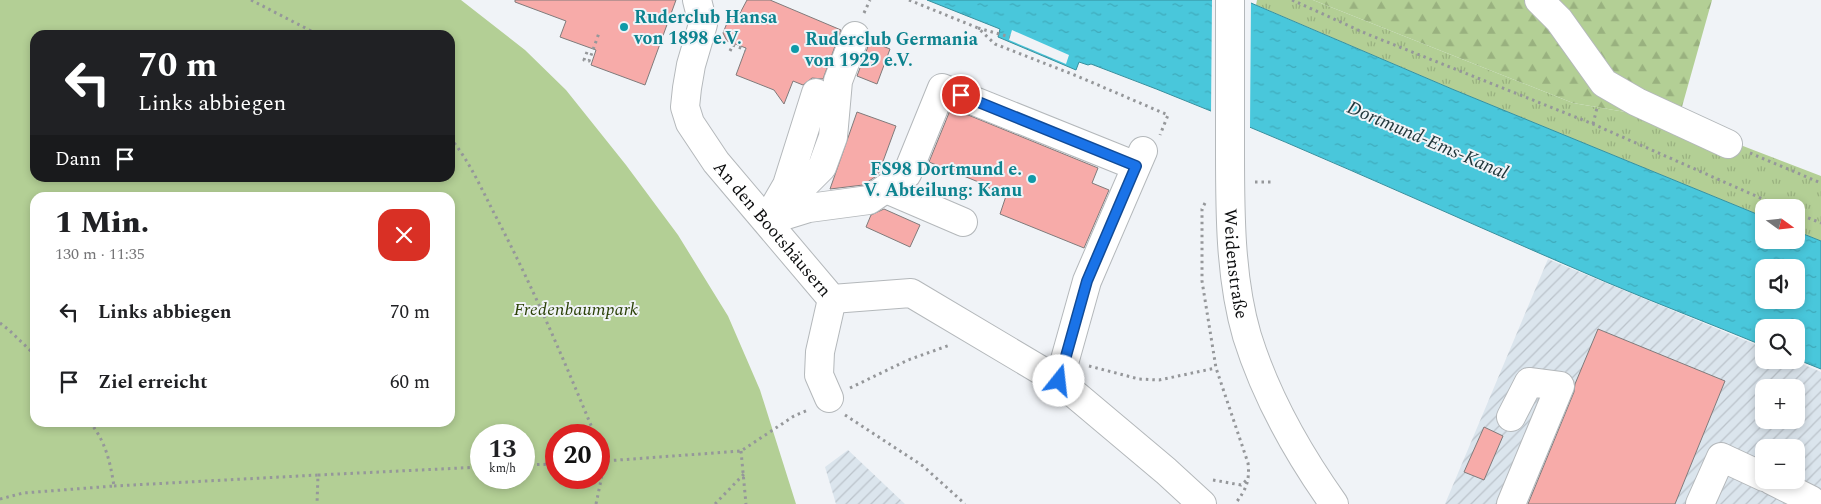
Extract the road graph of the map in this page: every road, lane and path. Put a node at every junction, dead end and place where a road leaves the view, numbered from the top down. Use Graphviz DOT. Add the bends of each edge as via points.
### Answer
graph roads {
  1 [pos="251,0"];
  2 [pos="698,0"];
  3 [pos="909,0"];
  4 [pos="1230,0"];
  5 [pos="1292,0"];
  6 [pos="1539,0"];
  7 [pos="978,28"];
  8 [pos="309,30"];
  9 [pos="599,33"];
  10 [pos="855,36"];
  11 [pos="1010,37"];
  12 [pos="746,50"];
  13 [pos="730,51"];
  14 [pos="587,52"];
  15 [pos="816,93"];
  16 [pos="455,144"];
  17 [pos="1728,144"];
  18 [pos="1146,152"];
  19 [pos="1821,183"];
  20 [pos="886,189"];
  21 [pos="1763,199"];
  22 [pos="1207,200"];
  23 [pos="1805,217"];
  24 [pos="768,221"];
  25 [pos="963,222"];
  26 [pos="1821,223"];
  27 [pos="832,299"];
  28 [pos="0,323"];
  29 [pos="958,342"];
  30 [pos="30,350"];
  31 [pos="1216,368"];
  32 [pos="1061,373"];
  33 [pos="829,398"];
  34 [pos="1510,417"];
  35 [pos="591,424"];
  36 [pos="93,427"];
  37 [pos="741,451"];
  38 [pos="610,461"];
  39 [pos="470,468"];
  40 [pos="744,473"];
  41 [pos="1755,473"];
  42 [pos="318,475"];
  43 [pos="114,486"];
  44 [pos="599,489"];
  45 [pos="1789,489"];
  46 [pos="0,499"];
  47 [pos="317,504"];
  48 [pos="596,504"];
  49 [pos="715,504"];
  50 [pos="746,504"];
  51 [pos="964,504"];
  52 [pos="1202,504"];
  53 [pos="1235,504"];
  54 [pos="1334,504"];
  55 [pos="1511,504"];
  56 [pos="1700,504"];
  57 [pos="1809,504"];
  1 -- 8 [label="path"];
  2 -- 24 [label="street, An den Bootshäusern" via="703,24 687,88 686,107 690,123 716,162"];
  3 -- 7 [label="path"];
  4 -- 54 [label="street, Weidenstraße" via="1231,235 1247,334 1259,372 1278,414 1296,448"];
  5 -- 21 [label="path" via="1367,34 1593,124"];
  6 -- 17 [label="street" via="1559,20 1604,83 1636,102"];
  7 -- 11 [label="path"];
  7 -- 18 [label="path" via="995,44 1168,115"];
  9 -- 14 [label="path" via="588,62 584,60"];
  10 -- 24 [label="street" via="838,81 833,137 822,167"];
  12 -- 13 [label="path" via="733,46"];
  15 -- 24 [label="street" via="786,184"];
  16 -- 35 [label="path" via="508,240 560,349"];
  17 -- 19 [label="path"];
  18 -- 20 [label="street" via="942,88 907,174"];
  18 -- 32 [label="street" via="1087,281"];
  20 -- 24 [label="street" via="869,200 809,208"];
  20 -- 25 [label="street"];
  22 -- 31 [label="path" via="1202,209 1202,281"];
  23 -- 26 [label="path"];
  24 -- 27 [label="street, An den Bootshäusern"];
  27 -- 32 [label="street, An den Bootshäusern" via="911,293"];
  27 -- 33 [label="street" via="820,352 819,375"];
  28 -- 30 [label="path"];
  29 -- 33 [label="path" via="908,360"];
  31 -- 32 [label="path" via="1159,380 1139,379 1086,366"];
  31 -- 53 [label="path" via="1250,477"];
  32 -- 52 [label="street, An den Bootshäusern"];
  33 -- 37 [label="path" via="824,404 794,416"];
  33 -- 51 [label="path" via="844,414 923,466"];
  34 -- 55 [label="street" via="1529,382 1560,386"];
  36 -- 43 [label="path" via="109,456"];
  37 -- 38 [label="path"];
  37 -- 40 [label="path"];
  39 -- 42 [label="path"];
  40 -- 49 [label="path"];
  40 -- 50 [label="path"];
  41 -- 56 [label="street" via="1720,457"];
  42 -- 43 [label="path"];
  42 -- 47 [label="path"];
  43 -- 46 [label="path" via="23,493"];
  44 -- 48 [label="path"];
  45 -- 57 [label="street" via="1811,500"];
}
